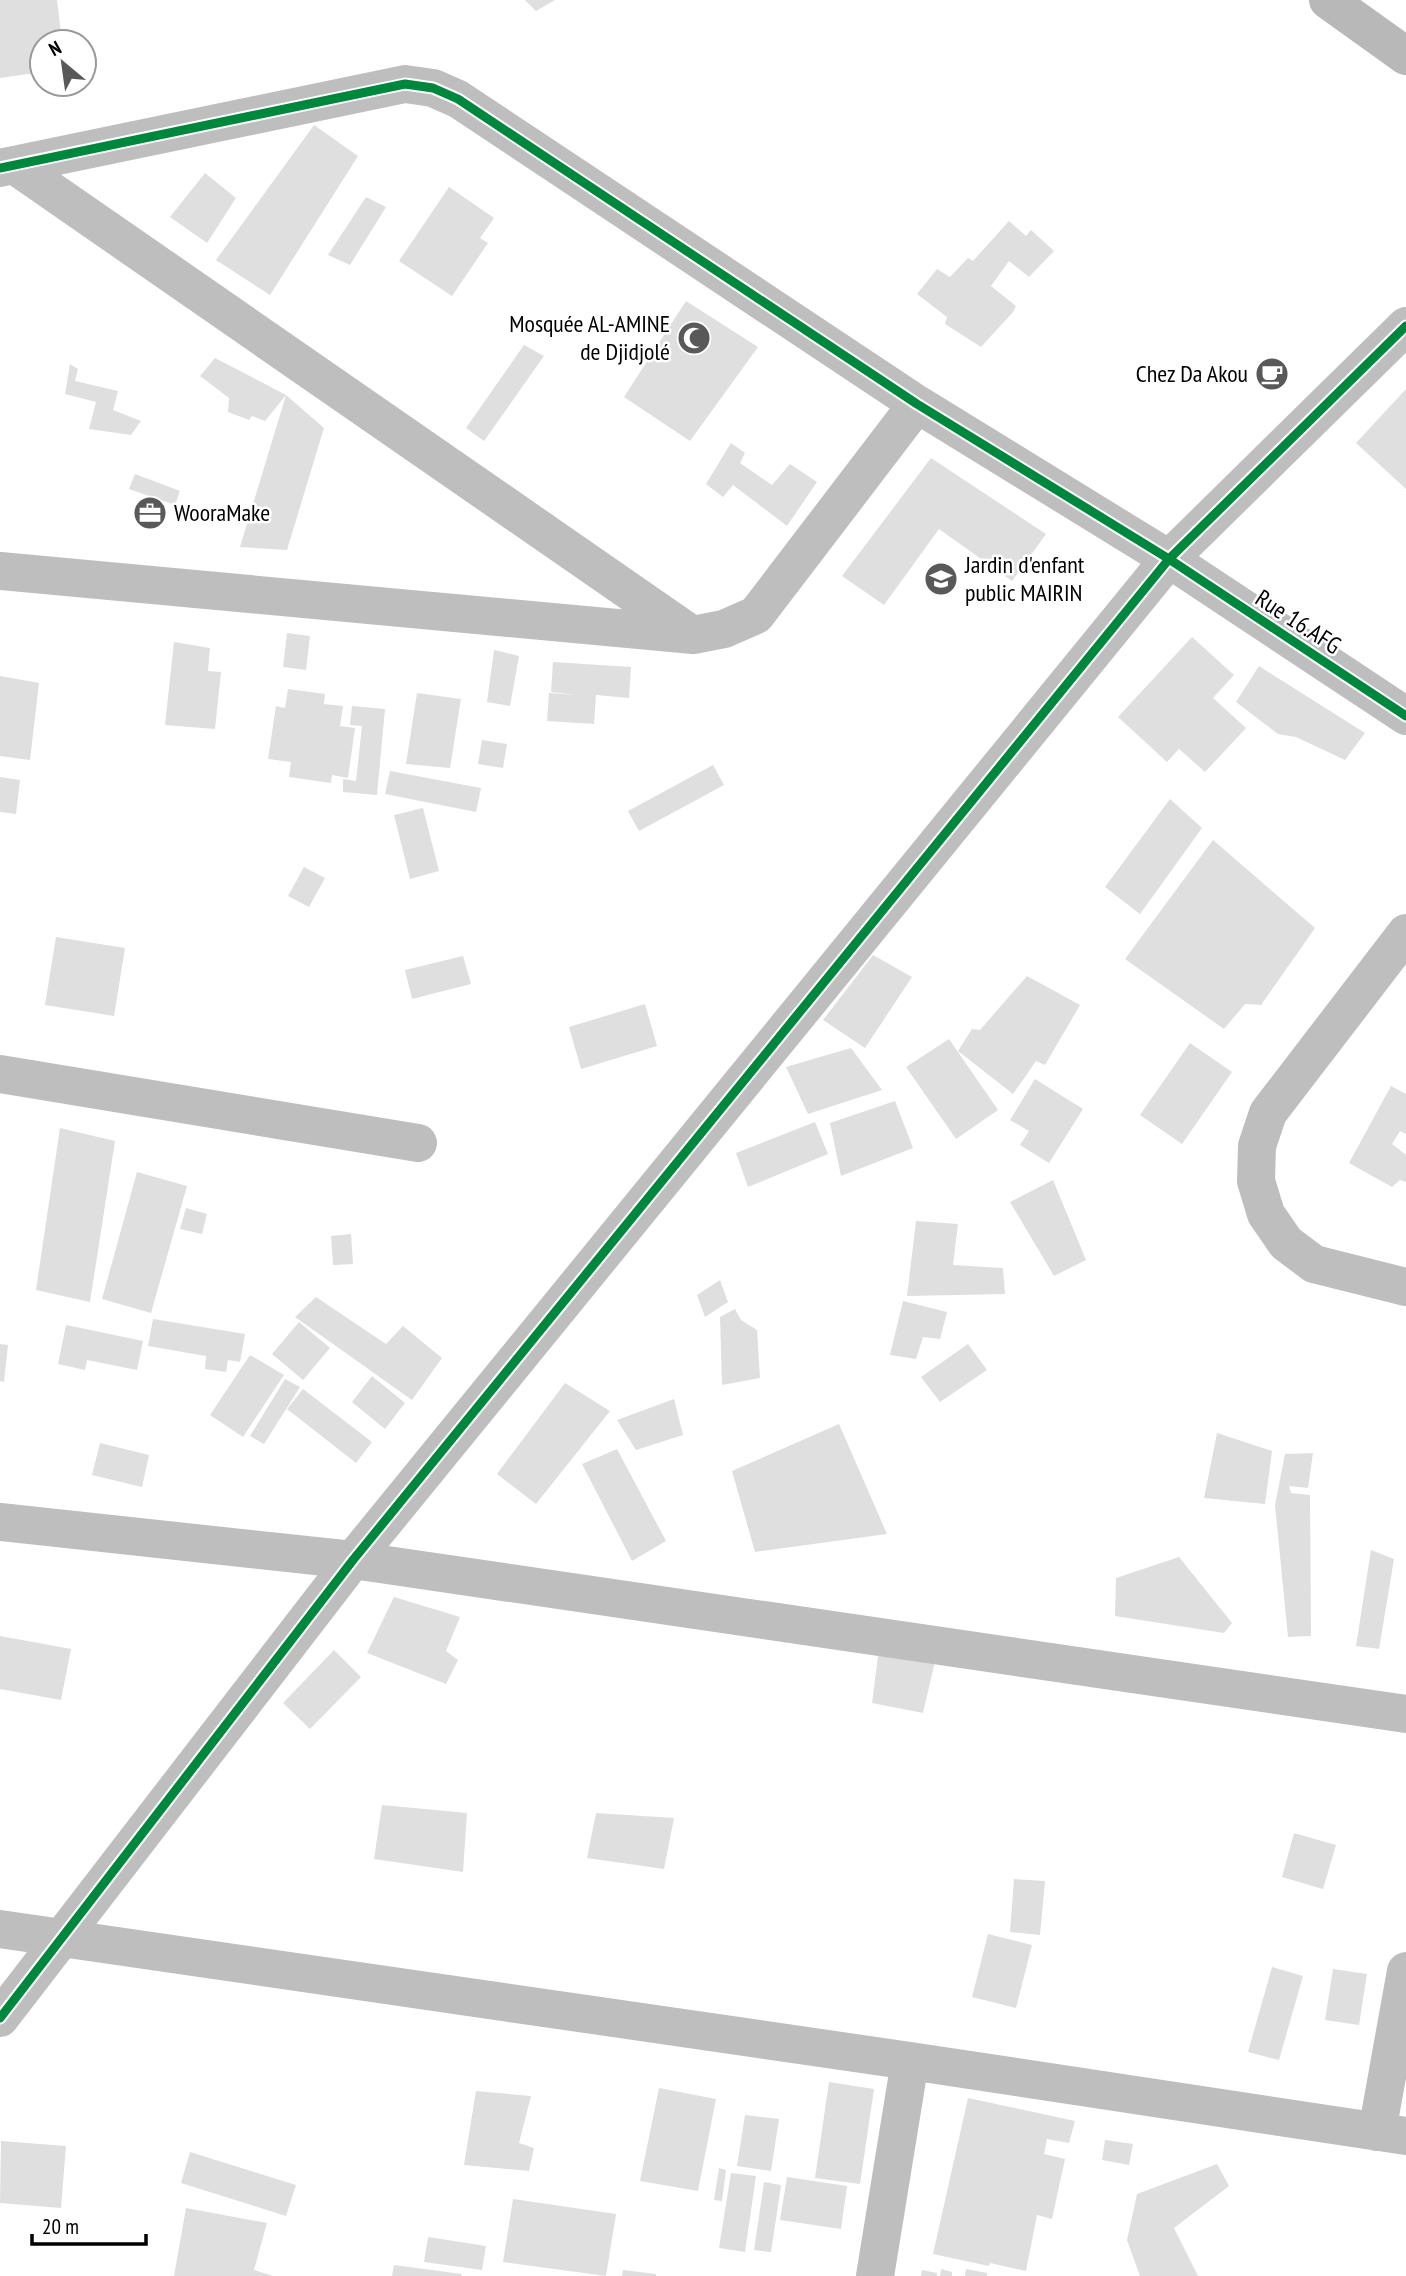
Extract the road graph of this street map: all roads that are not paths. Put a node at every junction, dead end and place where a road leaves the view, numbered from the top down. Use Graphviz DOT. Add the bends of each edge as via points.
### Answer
graph roads {
  1 [pos="1328,0"];
  2 [pos="1406,56"];
  3 [pos="7,166"];
  4 [pos="1406,326"];
  5 [pos="917,404"];
  6 [pos="1169,559"];
  7 [pos="0,571"];
  8 [pos="693,635"];
  9 [pos="1406,716"];
  10 [pos="1406,933"];
  11 [pos="0,1074"];
  12 [pos="418,1143"];
  13 [pos="1406,1287"];
  14 [pos="0,1522"];
  15 [pos="353,1560"];
  16 [pos="1406,1714"];
  17 [pos="0,1929"];
  18 [pos="64,1937"];
  19 [pos="1406,1971"];
  20 [pos="0,2018"];
  21 [pos="910,2061"];
  22 [pos="1392,2134"];
  23 [pos="875,2276"];
  1 -- 2 [label="main road"];
  3 -- 5 [label="street, Rue 16.AFG" via="405,84 433,88 470,106"];
  3 -- 8 [label="street"];
  4 -- 6 [label="street"];
  5 -- 6 [label="street, Rue 16.AFG"];
  5 -- 8 [label="street" via="755,615 724,629"];
  6 -- 9 [label="street, Rue 16.AFG"];
  6 -- 15 [label="street"];
  7 -- 8 [label="street"];
  10 -- 13 [label="street" via="1268,1113 1257,1146 1256,1181 1266,1214 1286,1243 1314,1264"];
  11 -- 12 [label="street"];
  14 -- 15 [label="street"];
  15 -- 16 [label="street"];
  15 -- 18 [label="street"];
  17 -- 18 [label="street"];
  18 -- 20 [label="street"];
  18 -- 21 [label="street"];
  19 -- 22 [label="street"];
  21 -- 22 [label="street"];
  21 -- 23 [label="street"];
}
